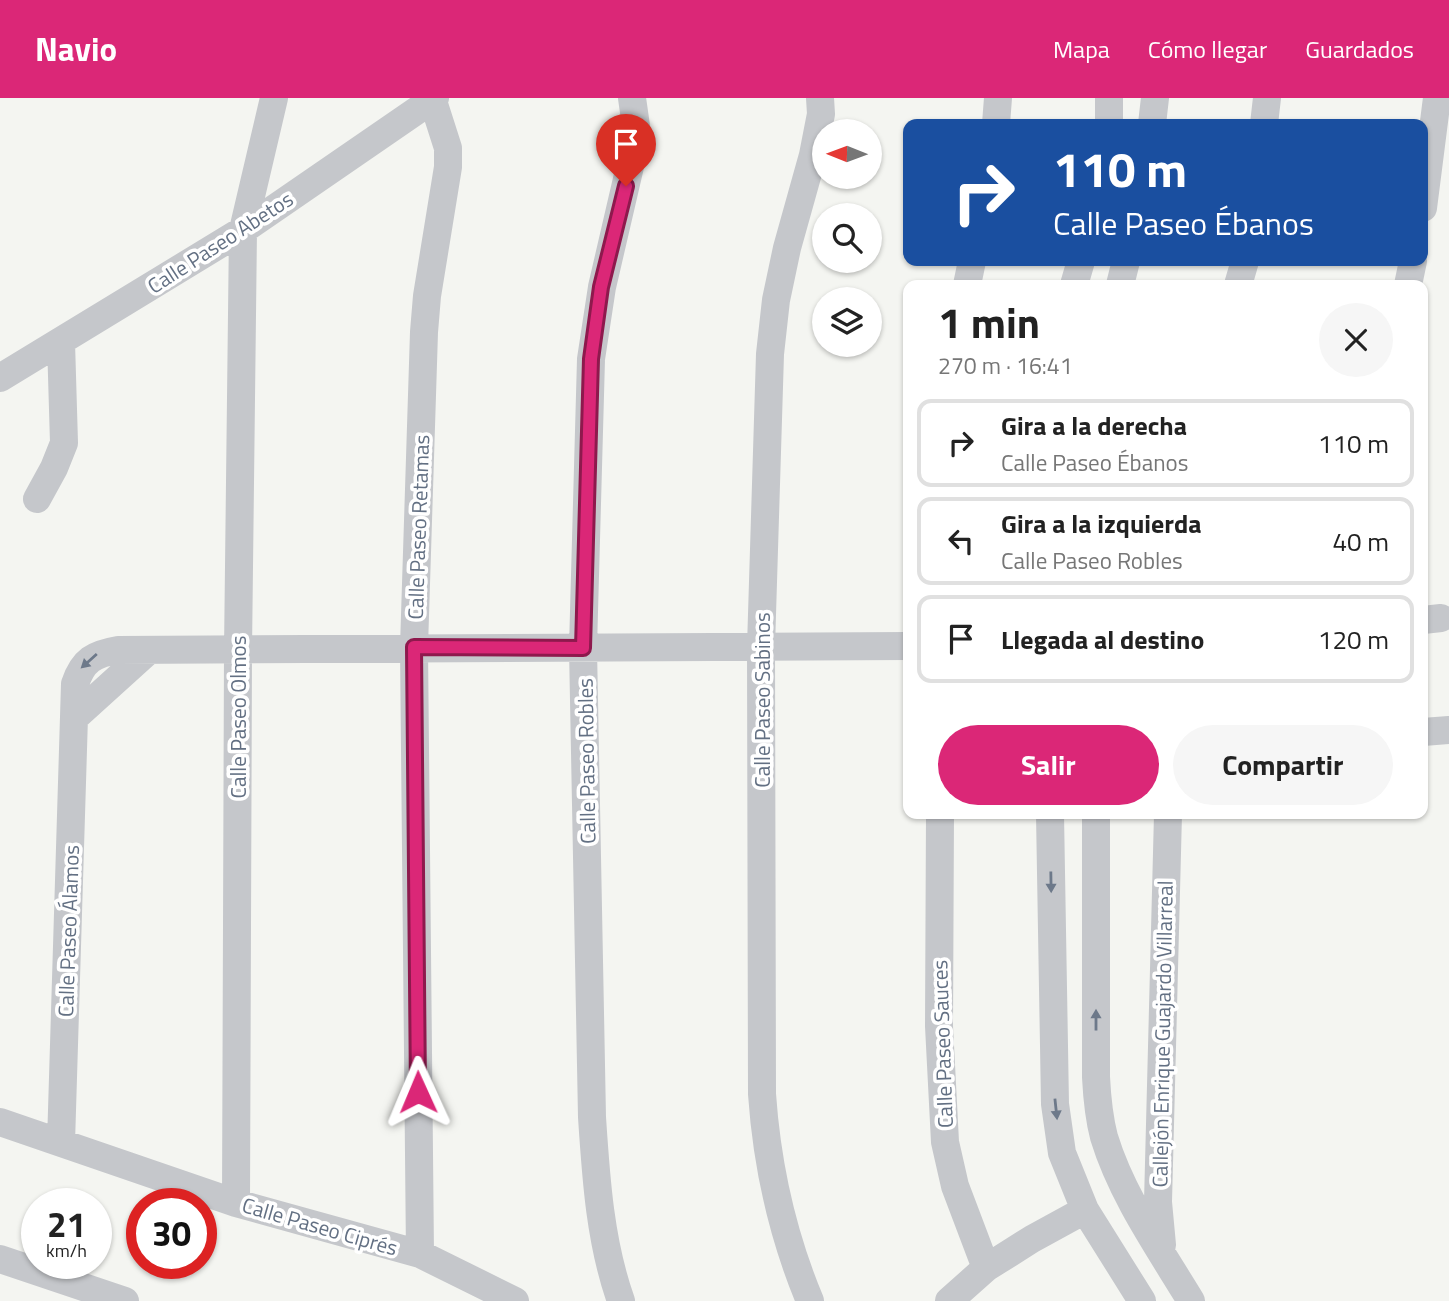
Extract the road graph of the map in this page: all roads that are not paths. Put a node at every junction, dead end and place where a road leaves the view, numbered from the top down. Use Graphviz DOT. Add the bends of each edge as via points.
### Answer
graph roads {
  1 [pos="274,98"];
  2 [pos="632,98"];
  3 [pos="820,98"];
  4 [pos="998,98"];
  5 [pos="1110,98"];
  6 [pos="1155,98"];
  7 [pos="1267,98"];
  8 [pos="1437,98"];
  9 [pos="433,99"];
  10 [pos="996,119"];
  11 [pos="1109,119"];
  12 [pos="1153,119"];
  13 [pos="1265,119"];
  14 [pos="1428,169"];
  15 [pos="243,230"];
  16 [pos="61,342"];
  17 [pos="0,378"];
  18 [pos="37,499"];
  19 [pos="761,646"];
  20 [pos="903,646"];
  21 [pos="414,647"];
  22 [pos="583,648"];
  23 [pos="238,650"];
  24 [pos="1449,730"];
  25 [pos="1428,732"];
  26 [pos="940,819"];
  27 [pos="1050,819"];
  28 [pos="1096,819"];
  29 [pos="1168,819"];
  30 [pos="0,1122"];
  31 [pos="61,1143"];
  32 [pos="236,1203"];
  33 [pos="1085,1210"];
  34 [pos="420,1254"];
  35 [pos="1163,1255"];
  36 [pos="0,1259"];
  37 [pos="986,1268"];
  38 [pos="125,1301"];
  39 [pos="515,1301"];
  40 [pos="621,1301"];
  41 [pos="810,1301"];
  42 [pos="949,1301"];
  43 [pos="1142,1301"];
  44 [pos="1191,1301"];
  1 -- 15 [label="street, Calle Paseo Olmos"];
  2 -- 22 [label="street, Calle Paseo Robles" via="636,126 631,162 601,287 591,359"];
  3 -- 19 [label="street, Calle Paseo Sabinos" via="813,155 776,300 770,354"];
  4 -- 10 [label="street"];
  5 -- 11 [label="street"];
  6 -- 12 [label="street"];
  7 -- 13 [label="street"];
  8 -- 14 [label="street"];
  9 -- 15 [label="street, Calle Paseo Abetos"];
  9 -- 21 [label="street, Calle Paseo Retamas" via="448,148 448,167 424,332"];
  15 -- 16 [label="street, Calle Paseo Abetos"];
  15 -- 23 [label="street, Calle Paseo Olmos"];
  16 -- 17 [label="street, Calle Paseo Abetos"];
  16 -- 18 [label="street" via="64,443"];
  19 -- 20 [label="street"];
  19 -- 22 [label="street"];
  19 -- 41 [label="street, Calle Paseo Sabinos" via="765,1136 788,1247"];
  21 -- 22 [label="street"];
  21 -- 23 [label="street"];
  21 -- 34 [label="street, Calle Paseo Retamas"];
  22 -- 40 [label="street, Calle Paseo Robles" via="595,1171"];
  23 -- 31 [label="street, Calle Paseo Álamos" via="148,650 74,718"];
  23 -- 32 [label="street, Calle Paseo Olmos"];
  24 -- 25 [label="street"];
  26 -- 37 [label="street, Calle Paseo Sauces" via="939,1026 944,1142"];
  27 -- 33 [label="street, one-way" via="1055,1104 1062,1153"];
  35 -- 28 [label="street, one-way" via="1125,1191 1099,1110"];
  29 -- 35 [label="street, Callejón Enrique Guajardo Villarreal" via="1158,1202"];
  30 -- 31 [label="street, Calle Paseo Ciprés"];
  31 -- 32 [label="street, Calle Paseo Ciprés"];
  32 -- 34 [label="street, Calle Paseo Ciprés"];
  33 -- 37 [label="street"];
  33 -- 43 [label="street"];
  34 -- 39 [label="street, Calle Paseo Ciprés"];
  35 -- 44 [label="street"];
  36 -- 38 [label="street"];
  37 -- 42 [label="street"];
}
